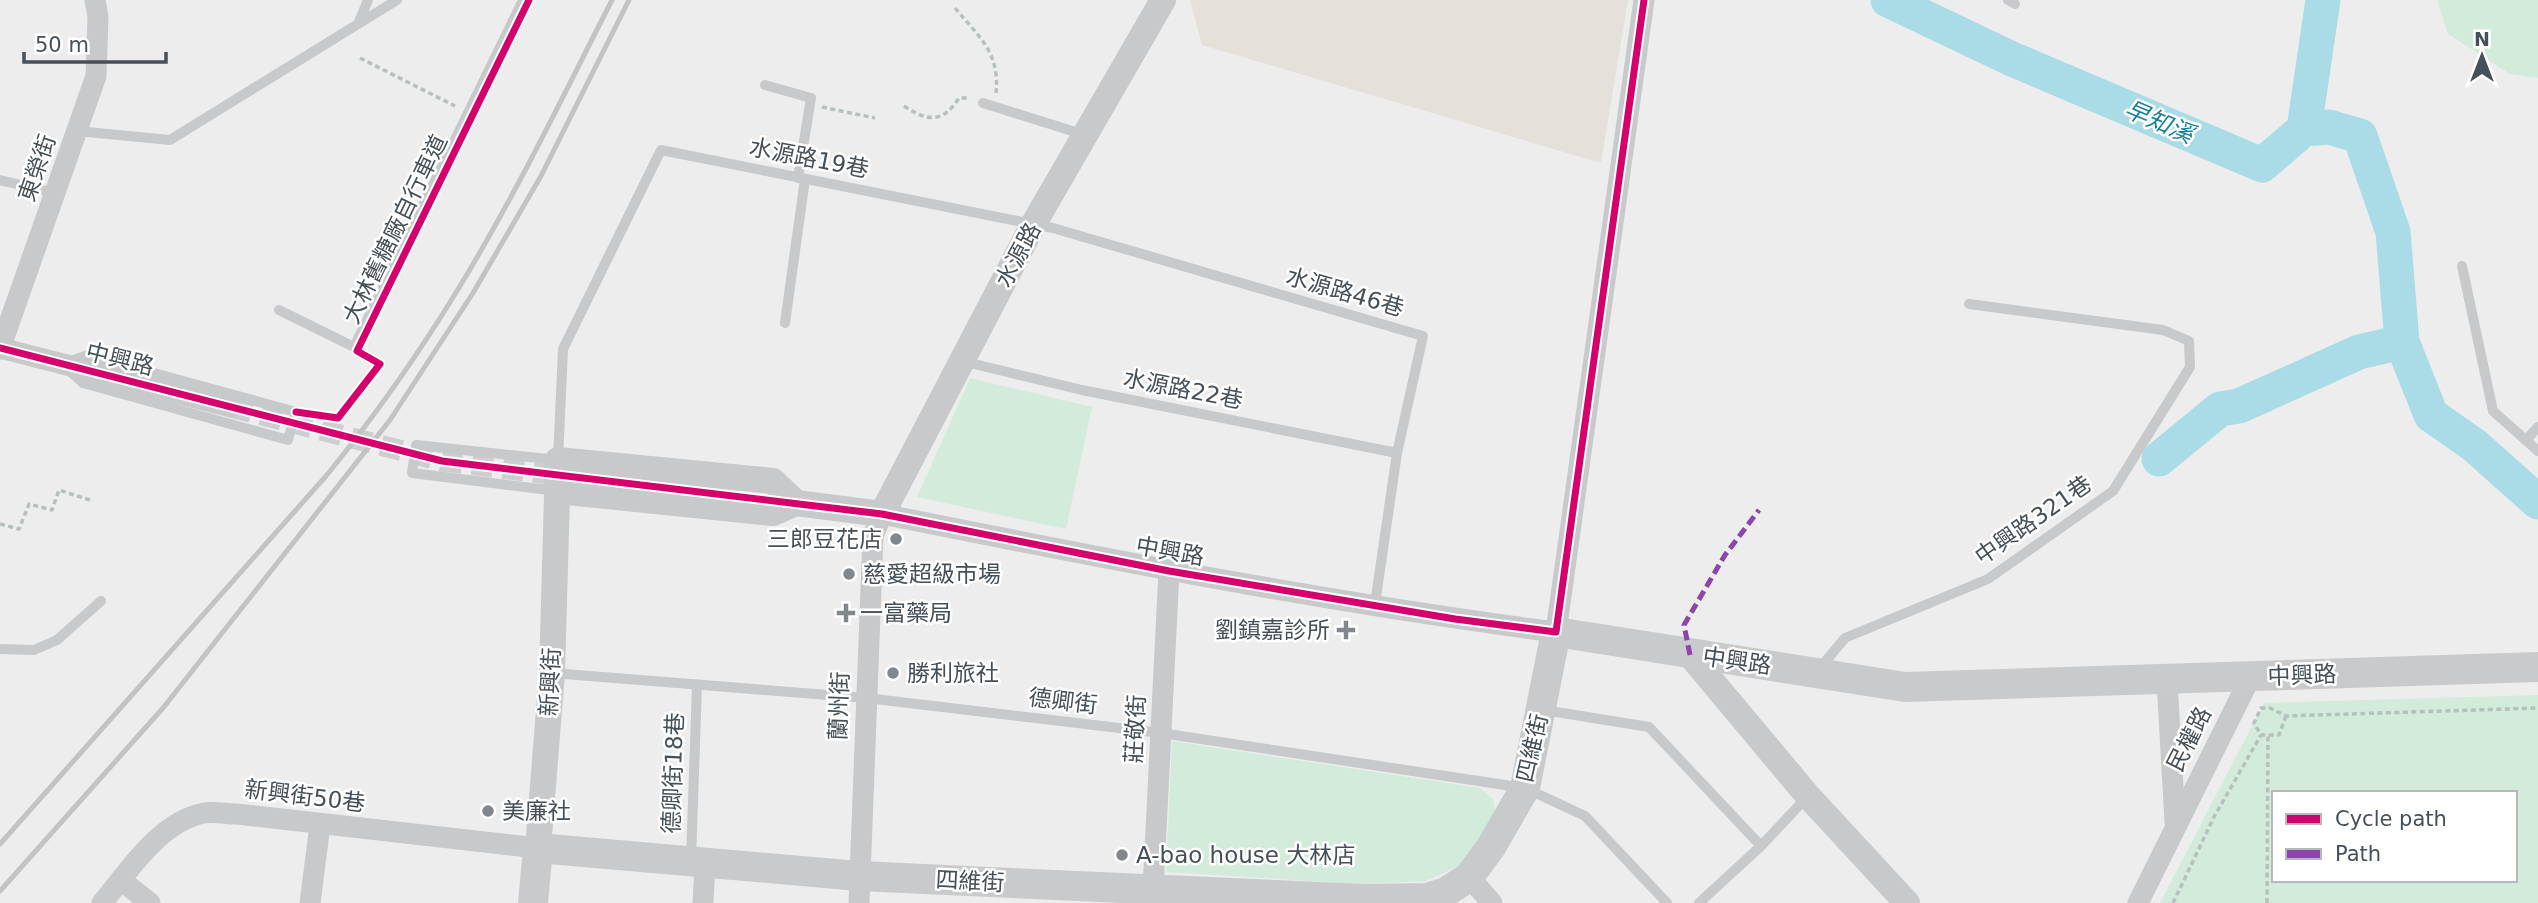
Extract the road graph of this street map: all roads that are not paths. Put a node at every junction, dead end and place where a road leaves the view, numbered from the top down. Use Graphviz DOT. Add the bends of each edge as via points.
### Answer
graph roads {
  1 [pos="94,0"];
  2 [pos="369,0"];
  3 [pos="397,0"];
  4 [pos="523,0"];
  5 [pos="1163,0"];
  6 [pos="1644,0"];
  7 [pos="358,24"];
  8 [pos="765,85"];
  9 [pos="983,103"];
  10 [pos="77,131"];
  11 [pos="1085,135"];
  12 [pos="801,178"];
  13 [pos="0,180"];
  14 [pos="55,193"];
  15 [pos="1033,225"];
  16 [pos="2462,266"];
  17 [pos="1969,304"];
  18 [pos="279,310"];
  19 [pos="785,323"];
  20 [pos="0,349"];
  21 [pos="962,361"];
  22 [pos="62,364"];
  23 [pos="231,407"];
  24 [pos="2538,427"];
  25 [pos="2526,440"];
  26 [pos="2538,451"];
  27 [pos="1397,453"];
  28 [pos="558,460"];
  29 [pos="557,491"];
  30 [pos="788,502"];
  31 [pos="882,514"];
  32 [pos="1169,571"];
  33 [pos="101,601"];
  34 [pos="1375,604"];
  35 [pos="1556,632"];
  36 [pos="0,649"];
  37 [pos="1690,654"];
  38 [pos="2538,667"];
  39 [pos="1817,671"];
  40 [pos="552,673"];
  41 [pos="2249,678"];
  42 [pos="2167,680"];
  43 [pos="697,685"];
  44 [pos="866,698"];
  45 [pos="1541,710"];
  46 [pos="1161,733"];
  47 [pos="1525,788"];
  48 [pos="1808,796"];
  49 [pos="2175,824"];
  50 [pos="320,825"];
  51 [pos="1761,846"];
  52 [pos="538,848"];
  53 [pos="698,864"];
  54 [pos="121,880"];
  55 [pos="859,889"];
  56 [pos="1153,890"];
  57 [pos="1469,890"];
  58 [pos="1193,898"];
  59 [pos="102,903"];
  60 [pos="150,903"];
  61 [pos="310,903"];
  62 [pos="533,903"];
  63 [pos="703,903"];
  64 [pos="1492,903"];
  65 [pos="1667,903"];
  66 [pos="1699,903"];
  67 [pos="1908,903"];
  68 [pos="2138,903"];
  1 -- 10 [label="street, 東榮街" via="98,17 96,76"];
  2 -- 7 [label="lane"];
  3 -- 7 [label="lane"];
  4 -- 18 [label="lane" via="354,347"];
  5 -- 11 [label="street, 水源路"];
  6 -- 35 [label="street"];
  7 -- 10 [label="lane" via="170,140"];
  8 -- 12 [label="lane" via="811,98"];
  9 -- 11 [label="lane"];
  10 -- 14 [label="street, 東榮街"];
  11 -- 15 [label="street, 水源路"];
  12 -- 15 [label="lane, 水源路19巷"];
  12 -- 19 [label="lane"];
  12 -- 28 [label="lane, 水源路19巷" via="661,150 563,349"];
  13 -- 14 [label="lane"];
  14 -- 20 [label="street, 東榮街"];
  15 -- 21 [label="street, 水源路"];
  15 -- 27 [label="lane, 水源路46巷" via="1423,336"];
  16 -- 25 [label="lane" via="2493,411"];
  17 -- 39 [label="lane, 中興路321巷" via="2163,330 2189,341 2190,366 2113,491 1988,579 1845,638"];
  20 -- 22 [label="street, 中興路"];
  21 -- 27 [label="lane, 水源路22巷" via="1082,390"];
  21 -- 31 [label="street, 水源路"];
  22 -- 22 [label="lane" via="88,355 296,412 288,440 83,383"];
  22 -- 23 [label="street, 中興路"];
  24 -- 25 [label="lane"];
  25 -- 26 [label="lane"];
  27 -- 34 [label="lane, 水源路46巷"];
  28 -- 29 [label="street, 新興街"];
  28 -- 29 [label="lane" via="416,445 412,473"];
  28 -- 30 [label="street" via="773,481"];
  29 -- 30 [label="street" via="773,513"];
  29 -- 40 [label="street, 新興街"];
  30 -- 31 [label="street, 中興路"];
  31 -- 32 [label="street, 中興路"];
  31 -- 44 [label="street, 蘭州街" via="873,536"];
  32 -- 34 [label="street, 中興路"];
  32 -- 46 [label="street, 莊敬街"];
  33 -- 36 [label="lane" via="57,640 34,650"];
  34 -- 35 [label="street, 中興路"];
  35 -- 37 [label="main road, 中興路"];
  35 -- 45 [label="main road, 四維街"];
  37 -- 39 [label="main road, 中興路"];
  37 -- 48 [label="street"];
  38 -- 41 [label="main road, 中興路"];
  39 -- 42 [label="main road, 中興路" via="1905,687"];
  40 -- 43 [label="lane, 德卿街"];
  40 -- 52 [label="street, 新興街"];
  41 -- 42 [label="main road, 中興路"];
  41 -- 49 [label="street, 民權路"];
  42 -- 49 [label="street, 民權路"];
  43 -- 44 [label="lane, 德卿街"];
  43 -- 53 [label="lane, 德卿街18巷"];
  44 -- 46 [label="lane, 德卿街"];
  44 -- 55 [label="street, 蘭州街"];
  45 -- 47 [label="main road, 四維街"];
  45 -- 51 [label="lane" via="1649,727"];
  46 -- 47 [label="lane, 德卿街"];
  46 -- 56 [label="street, 莊敬街"];
  47 -- 57 [label="main road, 四維街"];
  47 -- 65 [label="lane, 德卿街" via="1585,816"];
  48 -- 51 [label="lane"];
  48 -- 67 [label="street"];
  49 -- 68 [label="street, 民權路"];
  50 -- 52 [label="street, 新興街50巷"];
  50 -- 54 [label="street, 新興街50巷" via="204,813 180,822 158,838"];
  50 -- 61 [label="street"];
  51 -- 66 [label="lane"];
  52 -- 53 [label="main road, 四維街"];
  52 -- 62 [label="main road, 新興街"];
  53 -- 55 [label="main road, 四維街"];
  53 -- 63 [label="street"];
  54 -- 59 [label="street, 新興街50巷"];
  54 -- 60 [label="street"];
  55 -- 56 [label="main road, 四維街"];
  56 -- 58 [label="main road, 四維街"];
  57 -- 58 [label="main road, 四維街" via="1427,898 1363,900"];
  57 -- 64 [label="street"];
}
